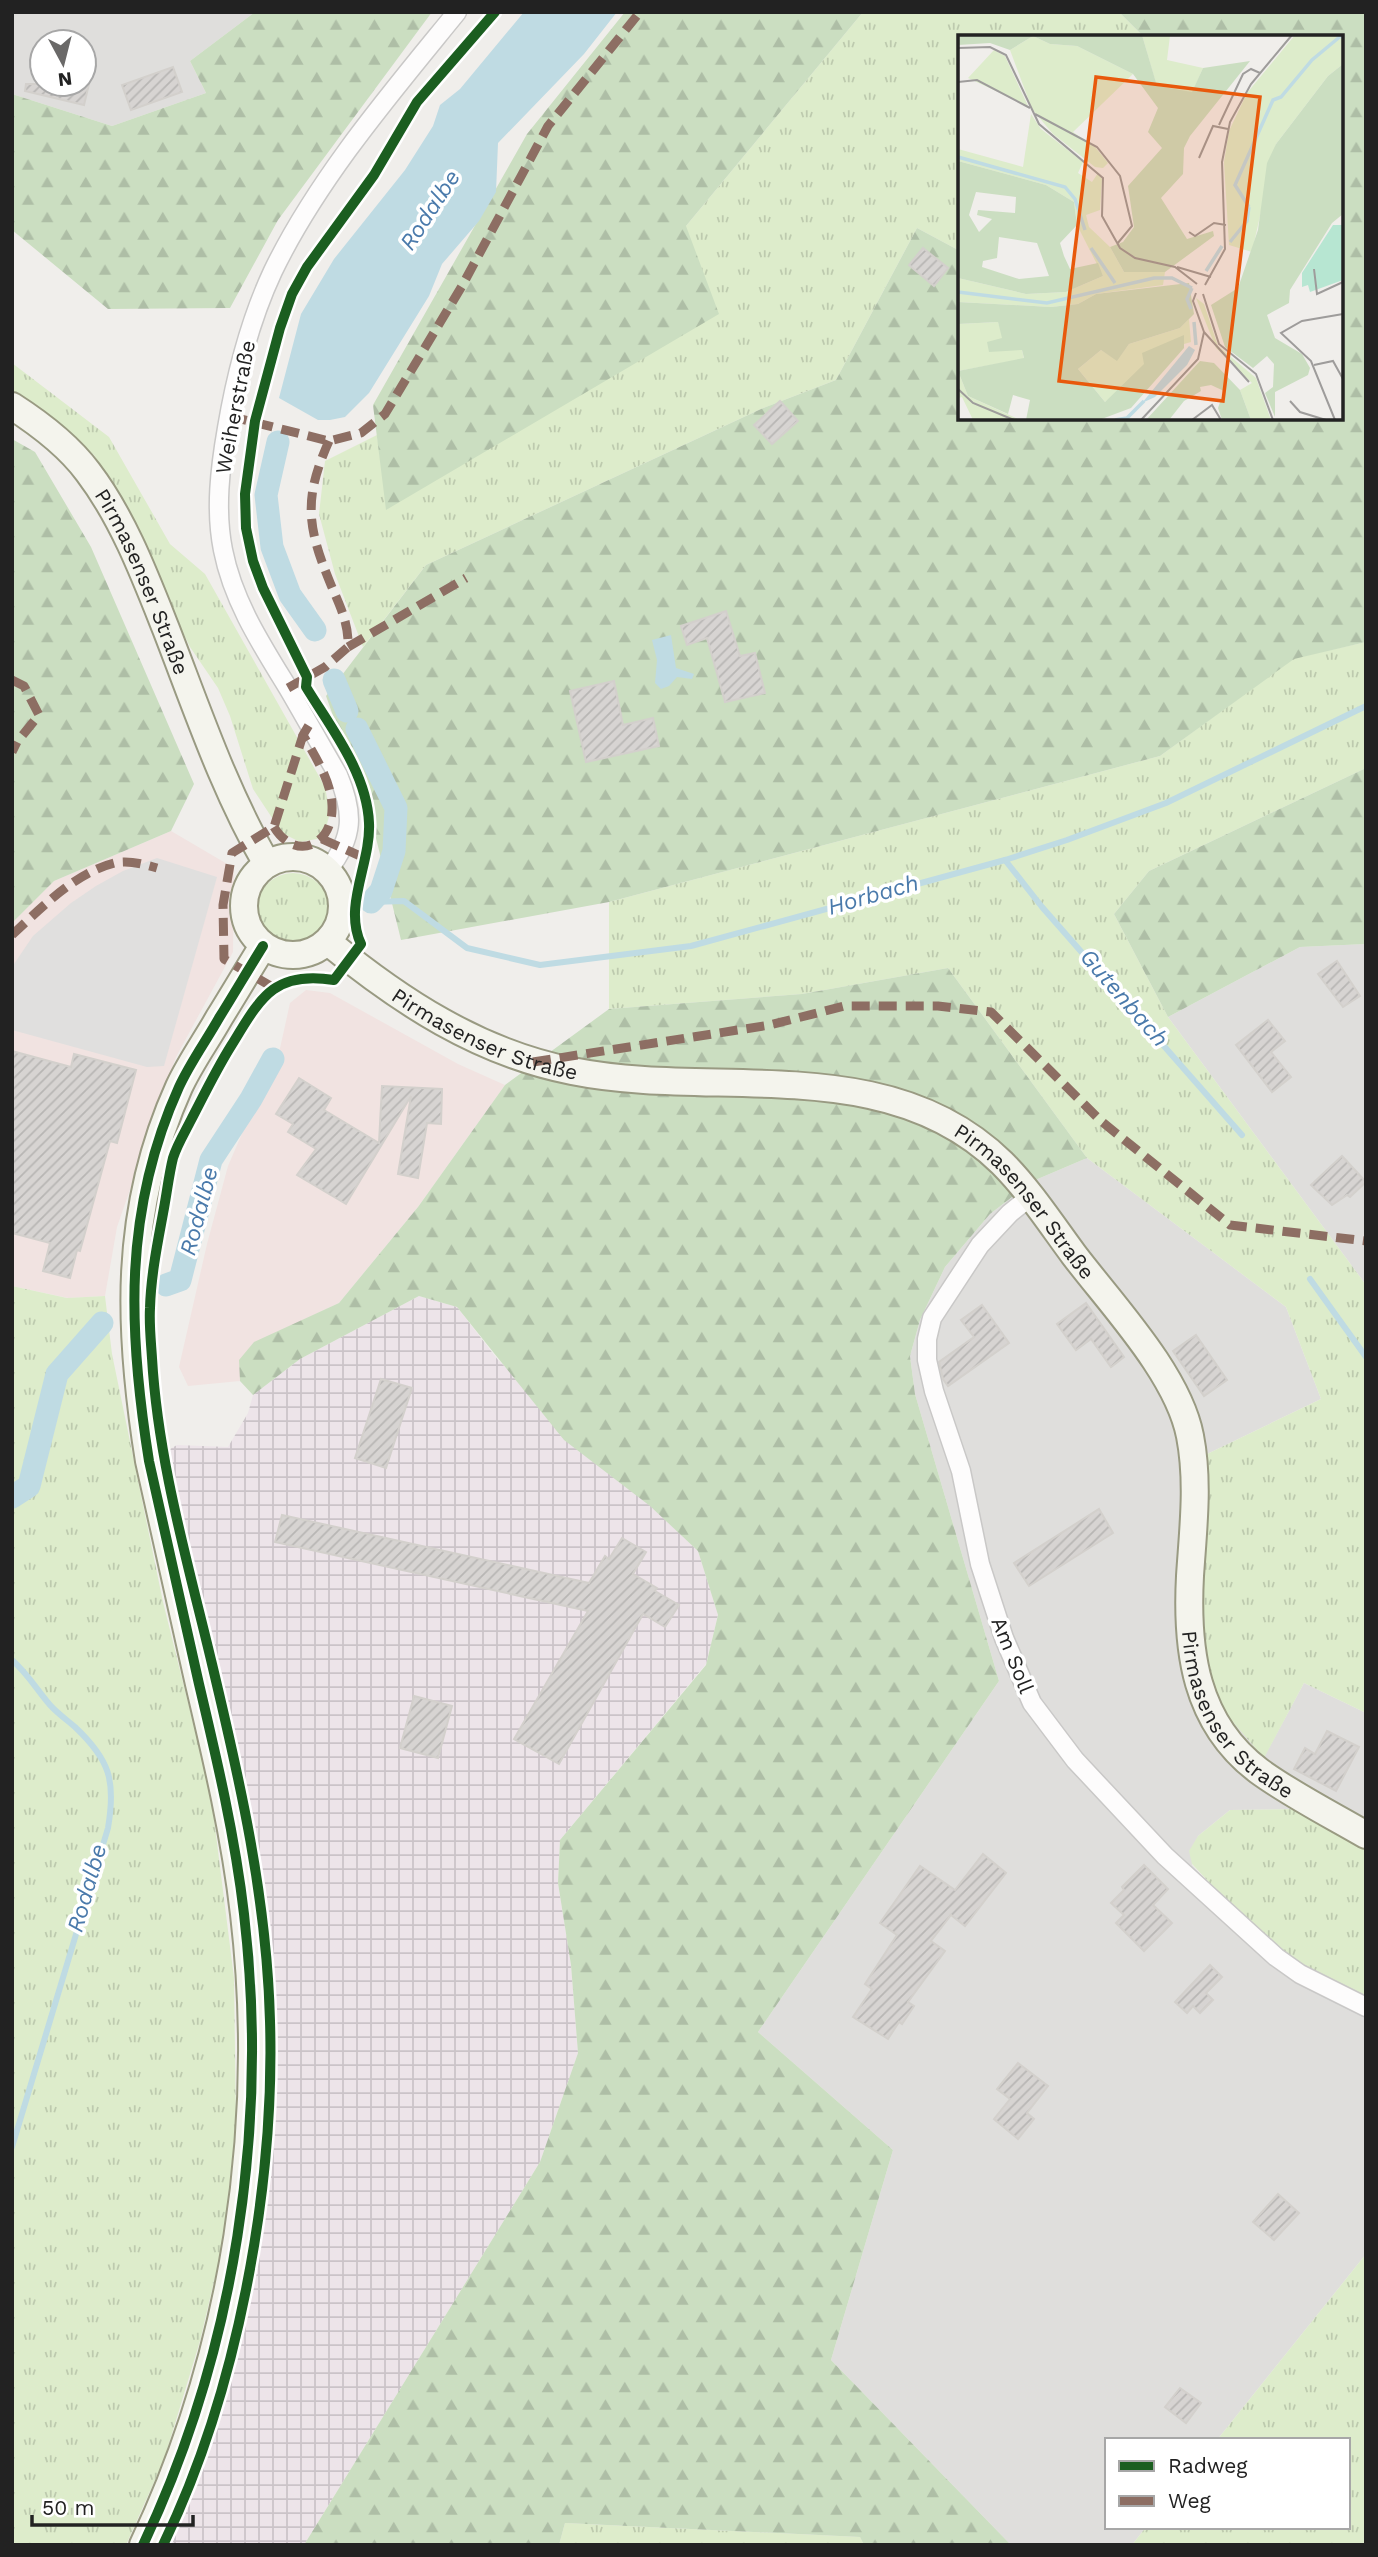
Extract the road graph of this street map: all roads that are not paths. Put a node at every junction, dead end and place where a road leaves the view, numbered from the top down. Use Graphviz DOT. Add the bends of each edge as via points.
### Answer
graph roads {
  1 [pos="457,12"];
  2 [pos="12,406"];
  3 [pos="267,864"];
  4 [pos="328,870"];
  5 [pos="328,942"];
  6 [pos="263,946"];
  7 [pos="1030,1197"];
  8 [pos="1366,1835"];
  9 [pos="1366,2007"];
  10 [pos="143,2545"];
  1 -- 4 [label="street, Weiherstraße" via="359,137 311,205 273,271 251,327 221,465 220,526 234,587 252,629 347,797 351,819 347,836"];
  2 -- 3 [label="main road, Pirmasenser Straße" via="76,457 114,512 146,577 231,797"];
  3 -- 4 [label="main road" via="292,856"];
  3 -- 6 [label="main road" via="244,897 253,936"];
  4 -- 5 [label="main road" via="343,906 337,930"];
  5 -- 6 [label="main road" via="303,955 289,956"];
  5 -- 7 [label="main road, Pirmasenser Straße" via="423,1012 533,1062 622,1077 834,1089 902,1102 959,1129 1003,1164"];
  6 -- 10 [label="main road" via="198,1053 169,1111 147,1178 134,1260 142,1423 233,1840 253,2032 248,2143 222,2316 187,2434"];
  7 -- 8 [label="main road, Pirmasenser Straße" via="1150,1354 1183,1410 1190,1436 1195,1500 1190,1642 1201,1695 1214,1723 1257,1770"];
  7 -- 9 [label="street, Am Soll" via="980,1245 932,1318 928,1339 934,1391 961,1471 980,1564 1003,1638 1032,1703 1075,1760 1165,1856 1276,1956 1300,1974"];
}
